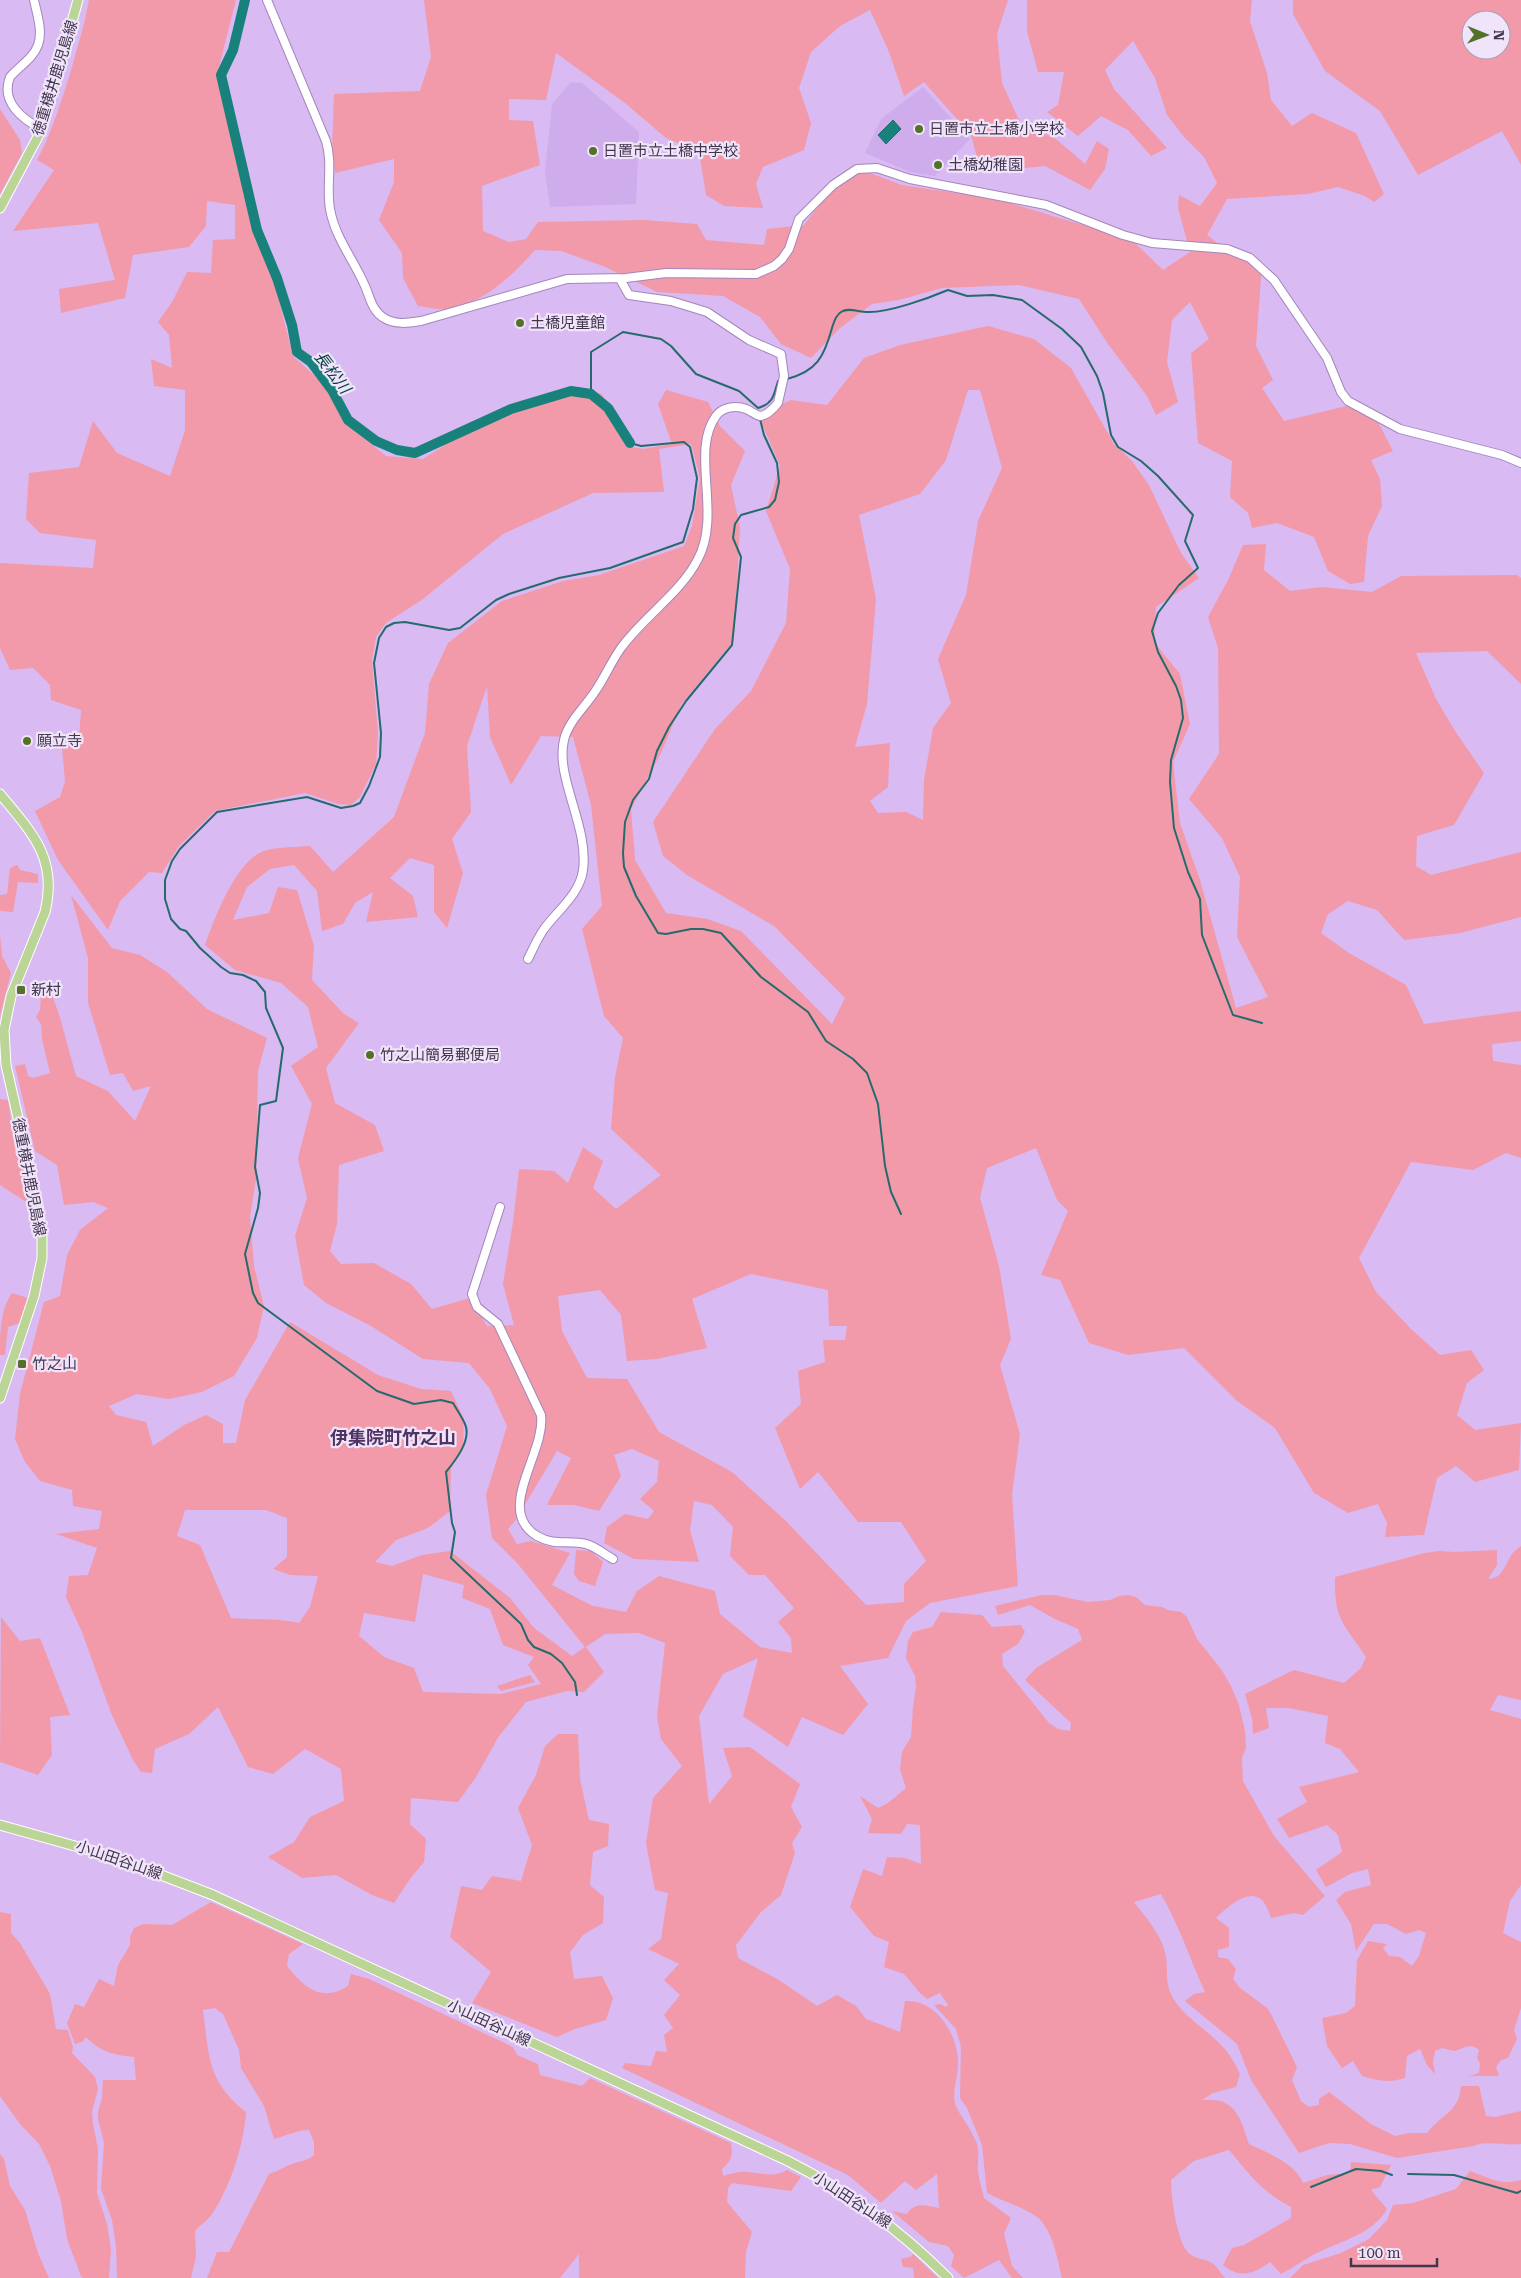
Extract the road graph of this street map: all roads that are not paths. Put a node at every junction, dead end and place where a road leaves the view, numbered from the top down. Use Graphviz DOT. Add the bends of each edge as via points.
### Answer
graph roads {
  1 [pos="34,0"];
  2 [pos="78,0"];
  3 [pos="267,0"];
  4 [pos="42,129"];
  5 [pos="0,208"];
  6 [pos="620,279"];
  7 [pos="1521,463"];
  8 [pos="0,794"];
  9 [pos="528,959"];
  10 [pos="500,1207"];
  11 [pos="0,1398"];
  12 [pos="613,1560"];
  13 [pos="0,1825"];
  14 [pos="948,2278"];
  1 -- 4 [label="street" via="41,34 38,47 9,78 4,98 13,112"];
  2 -- 4 [label="main road, 徳重横井鹿児島線"];
  3 -- 6 [label="street" via="326,141 330,155 328,194 336,232 374,308 384,318 408,323 567,279"];
  4 -- 5 [label="main road, 徳重横井鹿児島線"];
  6 -- 7 [label="street" via="666,273 756,274 782,259 800,219 833,185 857,169 877,168 910,179 1046,205 1152,243 1227,249 1250,258 1274,280 1327,358 1348,401 1400,429 1502,455"];
  6 -- 9 [label="street" via="630,294 671,301 707,312 749,340 781,354 784,376 778,403 764,414 759,416 738,407 722,409 715,417 709,430 706,452 708,529 705,545 682,582 621,648 563,741 563,762 584,847 583,871 576,888 544,929"];
  8 -- 11 [label="main road, 徳重横井鹿児島線" via="35,838 49,876 45,912 11,996 4,1030 6,1065 38,1206 42,1258 34,1296"];
  10 -- 12 [label="street" via="472,1294 478,1307 498,1324 541,1415 537,1449 519,1503 520,1514 530,1531 541,1538 556,1544 586,1544"];
  13 -- 14 [label="main road, 小山田谷山線" via="114,1857 213,1895 788,2162 860,2202 904,2236"];
}
